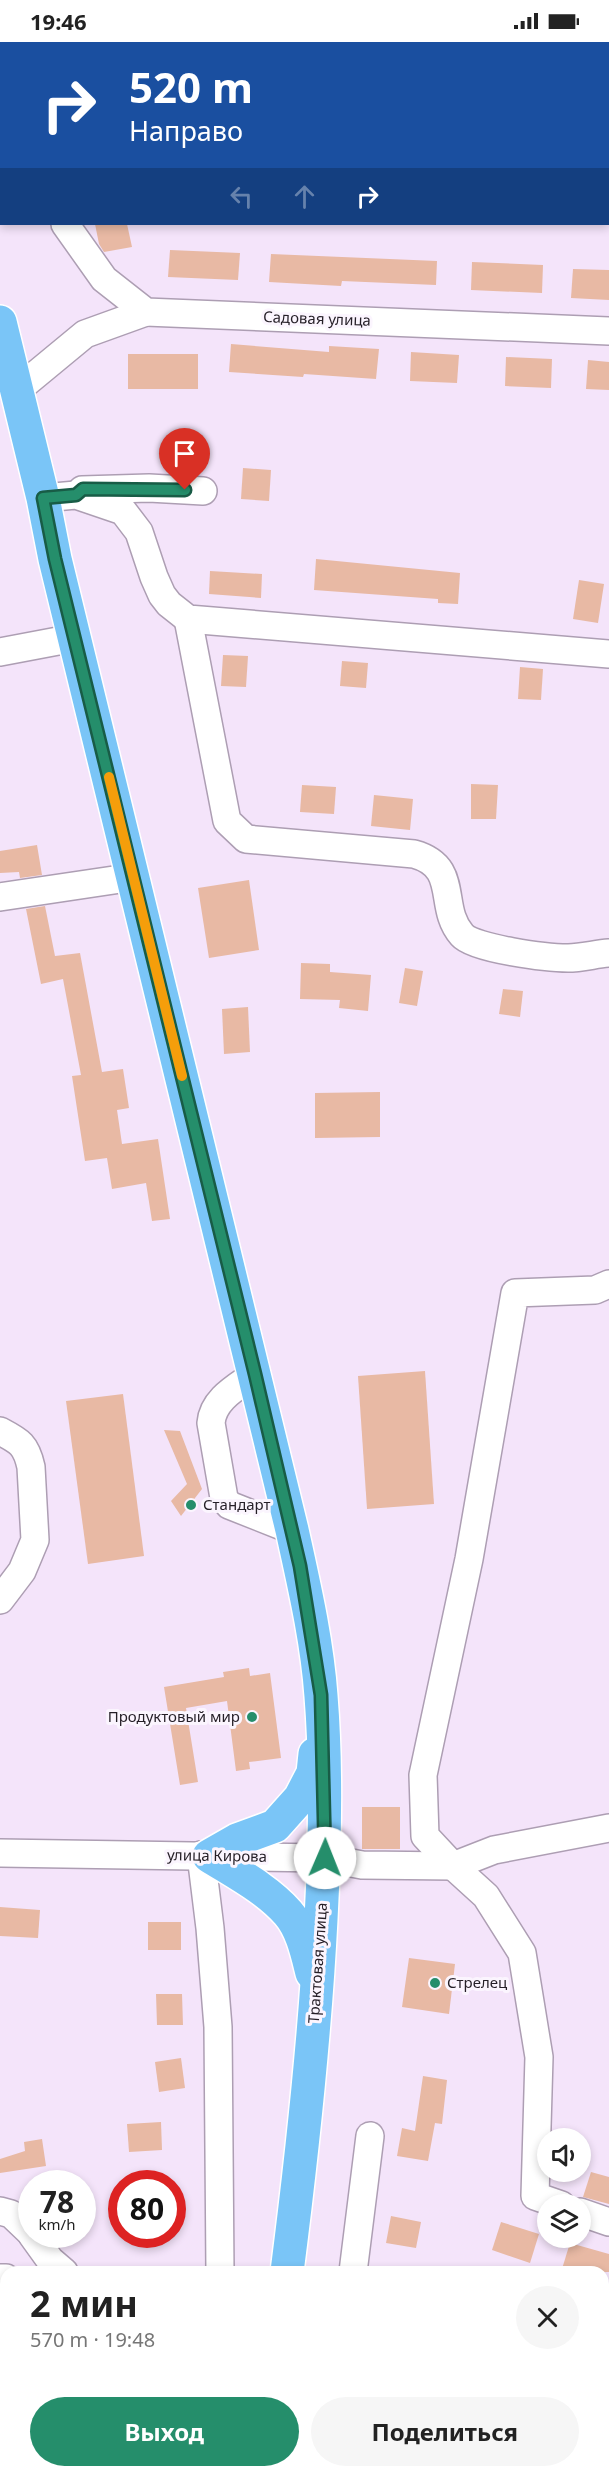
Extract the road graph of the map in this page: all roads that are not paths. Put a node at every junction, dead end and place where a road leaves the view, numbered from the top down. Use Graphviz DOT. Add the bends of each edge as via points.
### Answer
graph roads {
  1 [pos="66,225"];
  2 [pos="146,312"];
  3 [pos="0,322"];
  4 [pos="609,331"];
  5 [pos="16,391"];
  6 [pos="203,491"];
  7 [pos="76,495"];
  8 [pos="43,498"];
  9 [pos="188,619"];
  10 [pos="74,638"];
  11 [pos="0,652"];
  12 [pos="609,654"];
  13 [pos="134,877"];
  14 [pos="0,897"];
  15 [pos="609,953"];
  16 [pos="609,1284"];
  17 [pos="255,1374"];
  18 [pos="0,1431"];
  19 [pos="292,1530"];
  20 [pos="0,1600"];
  21 [pos="321,1695"];
  22 [pos="609,1828"];
  23 [pos="0,1853"];
  24 [pos="205,1855"];
  25 [pos="325,1858"];
  26 [pos="453,1866"];
  27 [pos="317,1996"];
  28 [pos="370,2136"];
  29 [pos="537,2197"];
  30 [pos="0,2211"];
  31 [pos="591,2216"];
  32 [pos="18,2221"];
  33 [pos="609,2222"];
  34 [pos="42,2248"];
  35 [pos="56,2266"];
  36 [pos="220,2266"];
  37 [pos="288,2266"];
  38 [pos="354,2266"];
  1 -- 2 [label="street" via="104,279"];
  2 -- 4 [label="street, Садовая улица"];
  2 -- 5 [label="street" via="85,334"];
  3 -- 5 [label="highway, Трактовая улица"];
  5 -- 8 [label="highway, Трактовая улица"];
  6 -- 7 [label="street" via="83,489"];
  7 -- 8 [label="street"];
  7 -- 9 [label="street" via="123,511 139,532 162,595"];
  8 -- 10 [label="highway, Трактовая улица"];
  9 -- 12 [label="street"];
  9 -- 15 [label="street" via="227,821 246,839 427,858 443,876 454,922 472,943 567,958"];
  10 -- 11 [label="street"];
  10 -- 13 [label="highway, Трактовая улица"];
  13 -- 14 [label="street"];
  13 -- 17 [label="highway, Трактовая улица"];
  16 -- 26 [label="street" via="595,1290 515,1293 469,1559 423,1775 426,1836"];
  17 -- 19 [label="highway, Трактовая улица"];
  17 -- 19 [label="street" via="224,1397 212,1414 224,1498 228,1505"];
  18 -- 20 [label="street" via="21,1442 28,1456 35,1540 22,1571"];
  19 -- 21 [label="highway, Трактовая улица"];
  21 -- 24 [label="highway" via="313,1773 300,1798 275,1826"];
  21 -- 25 [label="highway, Трактовая улица"];
  22 -- 26 [label="street, улица Кирова" via="494,1850"];
  23 -- 24 [label="street, улица Кирова"];
  24 -- 25 [label="street, улица Кирова"];
  24 -- 27 [label="highway" via="267,1893 290,1914 305,1945"];
  24 -- 36 [label="street" via="218,2027"];
  25 -- 26 [label="street, улица Кирова" via="362,1865"];
  25 -- 27 [label="highway, Трактовая улица"];
  26 -- 29 [label="street" via="486,1896 522,1953 538,2057 534,2196"];
  27 -- 37 [label="highway, Трактовая улица"];
  28 -- 38 [label="street"];
  30 -- 32 [label="street"];
  31 -- 33 [label="street"];
  34 -- 35 [label="street"];
}
